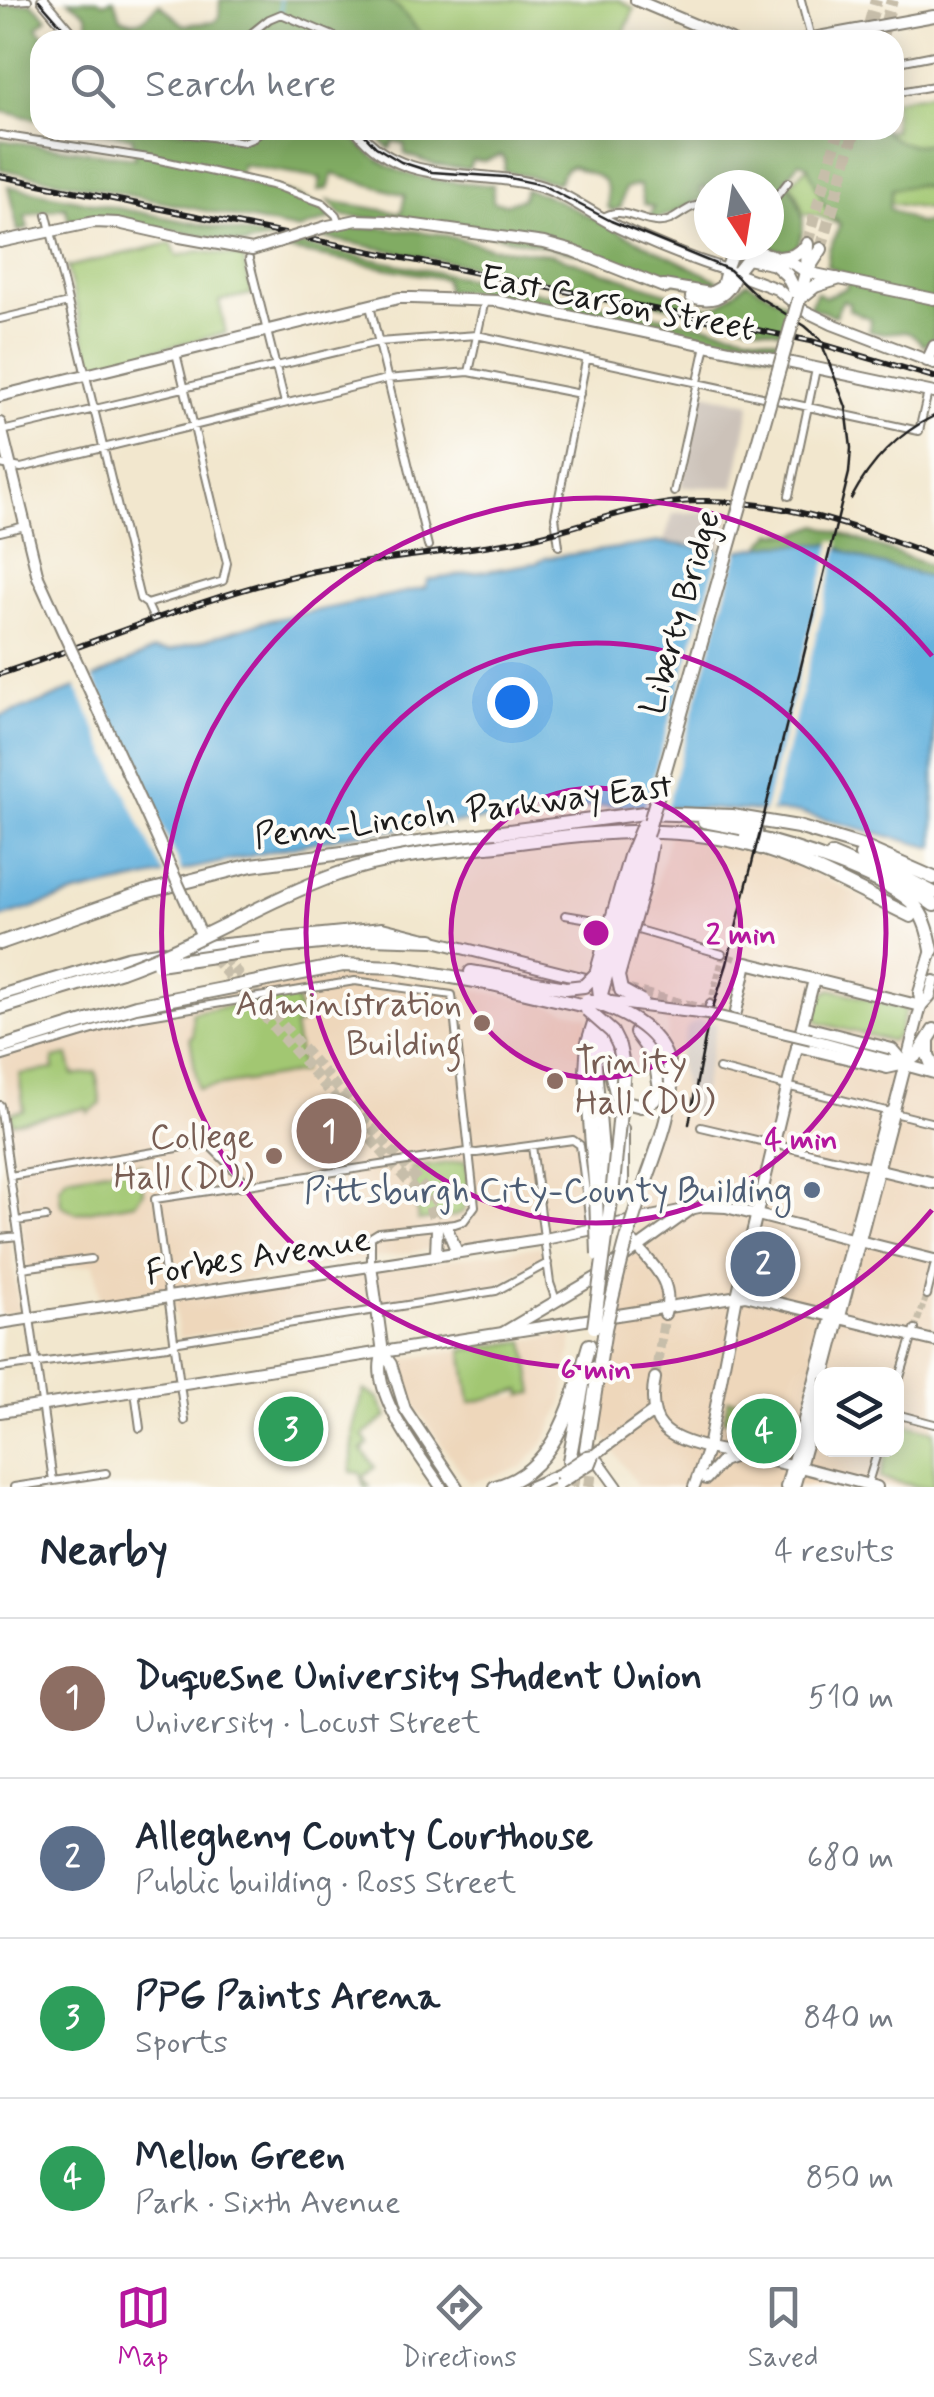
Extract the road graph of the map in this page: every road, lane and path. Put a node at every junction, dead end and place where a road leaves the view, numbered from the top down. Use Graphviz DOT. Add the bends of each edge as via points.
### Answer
graph roads {
  1 [pos="28,0"];
  2 [pos="42,0"];
  3 [pos="636,0"];
  4 [pos="802,0"];
  5 [pos="0,2"];
  6 [pos="934,16"];
  7 [pos="871,27"];
  8 [pos="68,30"];
  9 [pos="255,30"];
  10 [pos="319,30"];
  11 [pos="706,30"];
  12 [pos="805,30"];
  13 [pos="855,30"];
  14 [pos="872,30"];
  15 [pos="934,55"];
  16 [pos="904,61"];
  17 [pos="934,86"];
  18 [pos="904,91"];
  19 [pos="0,134"];
  20 [pos="30,139"];
  21 [pos="37,140"];
  22 [pos="366,140"];
  23 [pos="788,182"];
  24 [pos="784,187"];
  25 [pos="694,206"];
  26 [pos="47,216"];
  27 [pos="602,218"];
  28 [pos="333,224"];
  29 [pos="50,230"];
  30 [pos="0,242"];
  31 [pos="822,248"];
  32 [pos="249,259"];
  33 [pos="778,262"];
  34 [pos="730,276"];
  35 [pos="837,280"];
  36 [pos="802,285"];
  37 [pos="934,299"];
  38 [pos="485,300"];
  39 [pos="68,303"];
  40 [pos="370,306"];
  41 [pos="0,319"];
  42 [pos="268,330"];
  43 [pos="477,335"];
  44 [pos="378,342"];
  45 [pos="706,345"];
  46 [pos="934,346"];
  47 [pos="176,352"];
  48 [pos="586,361"];
  49 [pos="931,362"];
  50 [pos="277,366"];
  51 [pos="816,369"];
  52 [pos="469,372"];
  53 [pos="84,374"];
  54 [pos="386,378"];
  55 [pos="698,385"];
  56 [pos="185,388"];
  57 [pos="931,393"];
  58 [pos="580,394"];
  59 [pos="0,396"];
  60 [pos="284,403"];
  61 [pos="808,408"];
  62 [pos="93,410"];
  63 [pos="194,425"];
  64 [pos="1,427"];
  65 [pos="103,448"];
  66 [pos="6,466"];
  67 [pos="674,492"];
  68 [pos="789,496"];
  69 [pos="25,526"];
  70 [pos="0,532"];
  71 [pos="428,546"];
  72 [pos="559,546"];
  73 [pos="147,604"];
  74 [pos="152,615"];
  75 [pos="653,811"];
  76 [pos="704,821"];
  77 [pos="568,822"];
  78 [pos="614,830"];
  79 [pos="934,878"];
  80 [pos="934,892"];
  81 [pos="934,905"];
  82 [pos="565,914"];
  83 [pos="911,916"];
  84 [pos="607,922"];
  85 [pos="638,930"];
  86 [pos="432,940"];
  87 [pos="0,943"];
  88 [pos="208,945"];
  89 [pos="934,949"];
  90 [pos="722,954"];
  91 [pos="218,958"];
  92 [pos="121,972"];
  93 [pos="474,973"];
  94 [pos="593,976"];
  95 [pos="814,980"];
  96 [pos="934,981"];
  97 [pos="0,995"];
  98 [pos="565,995"];
  99 [pos="641,1001"];
  100 [pos="593,1006"];
  101 [pos="921,1006"];
  102 [pos="0,1008"];
  103 [pos="686,1011"];
  104 [pos="736,1012"];
  105 [pos="931,1034"];
  106 [pos="0,1044"];
  107 [pos="0,1058"];
  108 [pos="905,1064"];
  109 [pos="719,1069"];
  110 [pos="934,1071"];
  111 [pos="787,1086"];
  112 [pos="618,1095"];
  113 [pos="0,1106"];
  114 [pos="891,1112"];
  115 [pos="934,1124"];
  116 [pos="700,1127"];
  117 [pos="772,1144"];
  118 [pos="532,1146"];
  119 [pos="471,1152"];
  120 [pos="875,1169"];
  121 [pos="10,1176"];
  122 [pos="934,1184"];
  123 [pos="250,1186"];
  124 [pos="693,1208"];
  125 [pos="756,1214"];
  126 [pos="46,1217"];
  127 [pos="16,1221"];
  128 [pos="619,1224"];
  129 [pos="590,1229"];
  130 [pos="18,1236"];
  131 [pos="0,1238"];
  132 [pos="545,1238"];
  133 [pos="856,1240"];
  134 [pos="637,1246"];
  135 [pos="457,1252"];
  136 [pos="436,1255"];
  137 [pos="91,1259"];
  138 [pos="548,1262"];
  139 [pos="934,1264"];
  140 [pos="371,1265"];
  141 [pos="22,1268"];
  142 [pos="597,1276"];
  143 [pos="927,1295"];
  144 [pos="737,1296"];
  145 [pos="168,1297"];
  146 [pos="556,1300"];
  147 [pos="377,1309"];
  148 [pos="666,1311"];
  149 [pos="835,1317"];
  150 [pos="29,1319"];
  151 [pos="0,1323"];
  152 [pos="599,1330"];
  153 [pos="914,1333"];
  154 [pos="499,1335"];
  155 [pos="934,1342"];
  156 [pos="174,1344"];
  157 [pos="589,1345"];
  158 [pos="383,1353"];
  159 [pos="35,1363"];
  160 [pos="824,1367"];
  161 [pos="826,1367"];
  162 [pos="903,1367"];
  163 [pos="0,1368"];
  164 [pos="654,1378"];
  165 [pos="179,1385"];
  166 [pos="135,1392"];
  167 [pos="40,1406"];
  168 [pos="814,1407"];
  169 [pos="0,1412"];
  170 [pos="653,1412"];
  171 [pos="904,1416"];
  172 [pos="185,1421"];
  173 [pos="934,1424"];
  174 [pos="140,1428"];
  175 [pos="708,1448"];
  176 [pos="740,1456"];
  177 [pos="877,1457"];
  178 [pos="579,1462"];
  179 [pos="796,1466"];
  180 [pos="106,1473"];
  181 [pos="52,1481"];
  182 [pos="705,1483"];
  183 [pos="871,1486"];
  184 [pos="14,1487"];
  185 [pos="442,1487"];
  186 [pos="457,1487"];
  187 [pos="495,1487"];
  188 [pos="530,1487"];
  189 [pos="617,1487"];
  190 [pos="694,1487"];
  191 [pos="786,1487"];
  192 [pos="794,1487"];
  1 -- 5 [label="street"];
  2 -- 8 [label="main road"];
  3 -- 11 [label="main road"];
  4 -- 12 [label="street"];
  6 -- 7 [label="main road"];
  7 -- 13 [label="main road"];
  7 -- 14 [label="street"];
  9 -- 10 [label="street" via="281,14"];
  15 -- 16 [label="street"];
  17 -- 18 [label="street"];
  19 -- 20 [label="street"];
  21 -- 28 [label="street" via="276,186 323,203 336,215"];
  22 -- 27 [label="main road" via="408,166 537,185"];
  23 -- 24 [label="street"];
  25 -- 27 [label="street" via="666,222 616,212"];
  26 -- 29 [label="street"];
  27 -- 34 [label="main road"];
  28 -- 29 [label="main road, bridge" via="252,250 107,222"];
  28 -- 34 [label="main road" via="372,221 544,243 663,285 710,293"];
  29 -- 30 [label="main road"];
  29 -- 39 [label="street"];
  31 -- 36 [label="highway"];
  32 -- 42 [label="street"];
  33 -- 34 [label="main road" via="746,259"];
  33 -- 36 [label="highway"];
  33 -- 36 [label="highway" via="806,246"];
  34 -- 49 [label="main road" via="777,290 832,324"];
  35 -- 36 [label="highway"];
  35 -- 37 [label="main road"];
  36 -- 75 [label="highway, Liberty Bridge, bridge"];
  38 -- 40 [label="main road, East Carson Street" via="399,298"];
  38 -- 43 [label="street"];
  38 -- 45 [label="main road, East Carson Street"];
  39 -- 41 [label="street"];
  39 -- 53 [label="street"];
  40 -- 42 [label="main road, East Carson Street"];
  40 -- 44 [label="street"];
  42 -- 47 [label="main road, East Carson Street"];
  42 -- 50 [label="street"];
  43 -- 44 [label="street"];
  43 -- 48 [label="street"];
  43 -- 52 [label="street"];
  44 -- 50 [label="street"];
  44 -- 54 [label="street"];
  45 -- 51 [label="main road, East Carson Street"];
  45 -- 55 [label="street"];
  46 -- 49 [label="main road"];
  47 -- 53 [label="main road, East Carson Street"];
  47 -- 56 [label="street"];
  48 -- 55 [label="street"];
  48 -- 58 [label="street"];
  50 -- 56 [label="street"];
  50 -- 60 [label="street"];
  51 -- 57 [label="main road, East Carson Street"];
  51 -- 61 [label="street"];
  52 -- 54 [label="street"];
  52 -- 58 [label="street"];
  53 -- 59 [label="main road, East Carson Street"];
  53 -- 62 [label="street"];
  54 -- 60 [label="street"];
  54 -- 71 [label="street"];
  55 -- 61 [label="street"];
  55 -- 67 [label="street"];
  56 -- 62 [label="street"];
  56 -- 63 [label="street"];
  57 -- 61 [label="street" via="919,432"];
  58 -- 72 [label="street" via="555,517"];
  60 -- 63 [label="street"];
  61 -- 68 [label="street"];
  62 -- 64 [label="street"];
  62 -- 65 [label="street"];
  63 -- 65 [label="street"];
  63 -- 73 [label="street" via="227,574"];
  64 -- 66 [label="main road"];
  65 -- 66 [label="street"];
  65 -- 73 [label="street" via="140,599"];
  66 -- 69 [label="main road"];
  69 -- 70 [label="street"];
  69 -- 88 [label="main road, bridge" via="38,577"];
  73 -- 74 [label="street"];
  75 -- 94 [label="highway, bridge" via="630,856"];
  75 -- 99 [label="highway, bridge" via="648,865 618,976 621,990"];
  75 -- 100 [label="highway, Liberty Bridge, bridge"];
  76 -- 77 [label="highway"];
  76 -- 80 [label="highway" via="829,844"];
  76 -- 81 [label="highway" via="788,839 868,869"];
  77 -- 79 [label="highway, Penn-Lincoln Parkway East" via="667,812 755,819 840,839"];
  77 -- 87 [label="highway, Penn-Lincoln Parkway East" via="238,868 132,896"];
  78 -- 83 [label="highway, Penn-Lincoln Parkway East" via="702,835 766,850"];
  78 -- 89 [label="highway" via="695,828 800,850 904,897"];
  78 -- 92 [label="highway, Penn-Lincoln Parkway East, bridge" via="403,857 351,870"];
  82 -- 84 [label="street"];
  85 -- 90 [label="street"];
  86 -- 88 [label="main road" via="378,928"];
  86 -- 92 [label="highway, bridge" via="361,939"];
  86 -- 94 [label="main road"];
  88 -- 91 [label="main road"];
  88 -- 97 [label="main road" via="127,958"];
  89 -- 101 [label="main road"];
  92 -- 102 [label="highway, Penn-Lincoln Parkway East"];
  93 -- 98 [label="highway" via="533,981"];
  93 -- 100 [label="highway"];
  93 -- 106 [label="highway" via="327,959 130,1000"];
  94 -- 98 [label="highway, bridge"];
  94 -- 100 [label="highway, bridge"];
  95 -- 101 [label="main road"];
  95 -- 104 [label="main road" via="743,962"];
  95 -- 108 [label="main road" via="802,1028 892,1048"];
  96 -- 101 [label="main road"];
  98 -- 100 [label="highway"];
  98 -- 106 [label="highway" via="396,967 343,965 151,1002"];
  99 -- 100 [label="main road, bridge"];
  99 -- 103 [label="main road, bridge"];
  100 -- 103 [label="main road, bridge"];
  100 -- 112 [label="highway"];
  100 -- 112 [label="highway, bridge" via="631,1028 657,1064 661,1087 654,1100 638,1106"];
  100 -- 128 [label="main road" via="607,1202"];
  100 -- 152 [label="highway, bridge" via="586,1070"];
  100 -- 152 [label="highway, bridge" via="616,1038 624,1068"];
  100 -- 152 [label="highway, bridge" via="629,1016 649,1033 666,1060 672,1088 669,1118"];
  101 -- 108 [label="main road"];
  103 -- 108 [label="main road, bridge"];
  105 -- 108 [label="highway"];
  105 -- 110 [label="highway"];
  107 -- 119 [label="street" via="137,1018 354,980 452,995"];
  108 -- 110 [label="main road"];
  108 -- 111 [label="main road" via="887,1068 797,1044"];
  108 -- 114 [label="main road"];
  109 -- 111 [label="street"];
  111 -- 114 [label="street"];
  111 -- 117 [label="main road"];
  112 -- 152 [label="highway, bridge" via="624,1160"];
  113 -- 121 [label="street"];
  114 -- 115 [label="street"];
  114 -- 120 [label="main road"];
  116 -- 117 [label="street"];
  117 -- 120 [label="street"];
  117 -- 125 [label="main road"];
  118 -- 119 [label="street"];
  118 -- 129 [label="street" via="578,1142"];
  118 -- 132 [label="street"];
  119 -- 123 [label="street"];
  119 -- 140 [label="street" via="471,1214 455,1224 379,1232 369,1244"];
  120 -- 122 [label="main road"];
  120 -- 133 [label="main road"];
  121 -- 123 [label="street" via="202,1144"];
  121 -- 127 [label="street"];
  123 -- 145 [label="street" via="155,1198"];
  124 -- 125 [label="main road, Forbes Avenue" via="715,1205"];
  124 -- 128 [label="main road, Forbes Avenue"];
  124 -- 134 [label="main road"];
  125 -- 133 [label="main road, Forbes Avenue"];
  125 -- 144 [label="main road"];
  126 -- 127 [label="street"];
  127 -- 130 [label="street"];
  128 -- 129 [label="main road, Forbes Avenue"];
  128 -- 134 [label="main road"];
  129 -- 132 [label="main road, Forbes Avenue"];
  129 -- 142 [label="street"];
  130 -- 131 [label="street"];
  130 -- 141 [label="street"];
  132 -- 135 [label="main road, Forbes Avenue"];
  132 -- 138 [label="street"];
  133 -- 139 [label="main road, Forbes Avenue"];
  133 -- 149 [label="main road"];
  134 -- 142 [label="main road"];
  134 -- 148 [label="main road" via="668,1287"];
  135 -- 136 [label="main road, Forbes Avenue"];
  135 -- 136 [label="main road" via="442,1228"];
  136 -- 140 [label="main road, Forbes Avenue"];
  137 -- 141 [label="street"];
  138 -- 146 [label="street"];
  138 -- 147 [label="street" via="496,1290"];
  139 -- 143 [label="street"];
  140 -- 145 [label="main road, Forbes Avenue"];
  140 -- 147 [label="main road"];
  141 -- 150 [label="street"];
  142 -- 146 [label="main road"];
  144 -- 148 [label="main road"];
  144 -- 149 [label="main road"];
  144 -- 175 [label="main road"];
  145 -- 150 [label="main road, Forbes Avenue"];
  145 -- 156 [label="street"];
  146 -- 154 [label="main road"];
  147 -- 156 [label="street"];
  147 -- 158 [label="main road"];
  148 -- 154 [label="main road"];
  149 -- 153 [label="main road"];
  149 -- 160 [label="main road"];
  149 -- 161 [label="main road"];
  150 -- 151 [label="main road, Forbes Avenue"];
  150 -- 159 [label="street"];
  152 -- 157 [label="highway"];
  152 -- 178 [label="highway"];
  153 -- 155 [label="main road"];
  153 -- 162 [label="street"];
  154 -- 158 [label="main road"];
  156 -- 159 [label="street"];
  156 -- 165 [label="street"];
  157 -- 178 [label="highway"];
  157 -- 187 [label="highway" via="548,1452 522,1477"];
  158 -- 165 [label="main road"];
  158 -- 185 [label="main road" via="379,1366 389,1404"];
  158 -- 186 [label="main road" via="405,1409"];
  159 -- 163 [label="street"];
  159 -- 167 [label="street"];
  164 -- 170 [label="main road"];
  165 -- 166 [label="main road"];
  165 -- 172 [label="street"];
  166 -- 167 [label="main road"];
  166 -- 174 [label="street"];
  167 -- 169 [label="main road"];
  167 -- 181 [label="street"];
  168 -- 179 [label="main road"];
  170 -- 175 [label="main road" via="670,1435"];
  170 -- 178 [label="main road"];
  171 -- 173 [label="street"];
  175 -- 176 [label="main road"];
  175 -- 182 [label="main road"];
  175 -- 190 [label="main road"];
  176 -- 179 [label="main road"];
  176 -- 182 [label="main road" via="722,1461"];
  177 -- 183 [label="street"];
  178 -- 188 [label="main road"];
  178 -- 189 [label="main road"];
  179 -- 183 [label="main road"];
  179 -- 191 [label="main road"];
  179 -- 192 [label="main road"];
  180 -- 181 [label="street"];
  181 -- 184 [label="street"];
}
